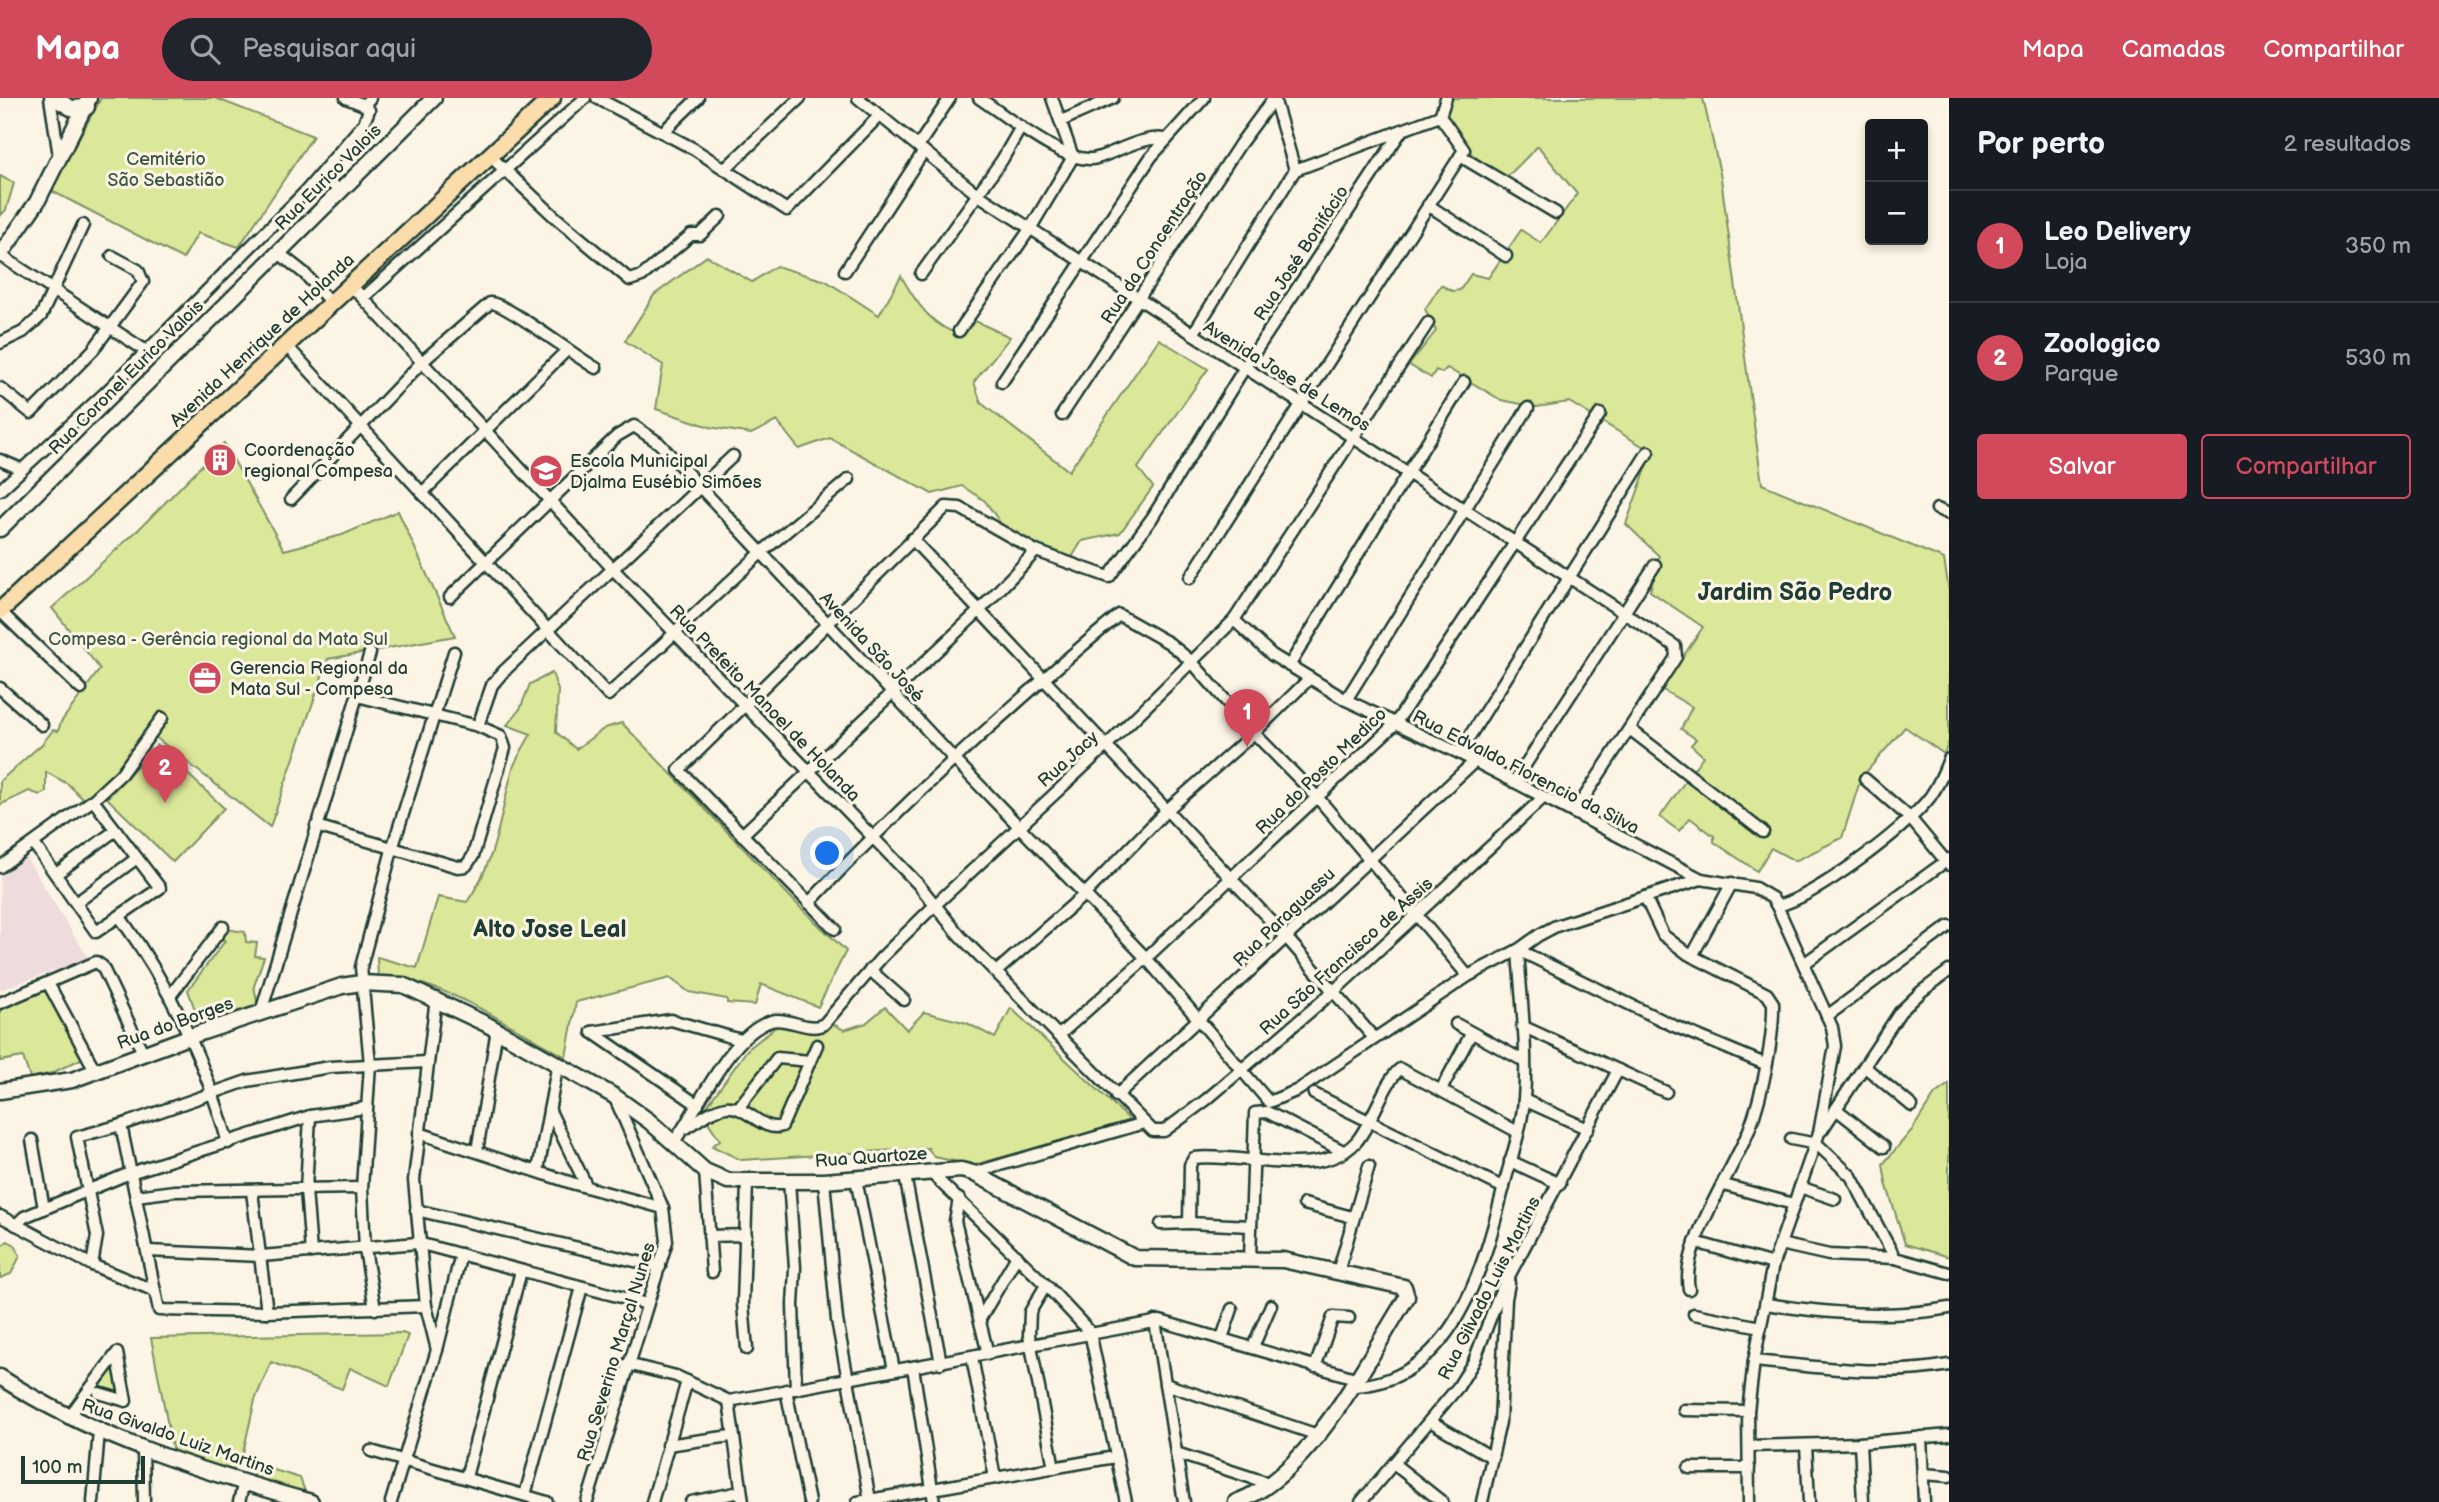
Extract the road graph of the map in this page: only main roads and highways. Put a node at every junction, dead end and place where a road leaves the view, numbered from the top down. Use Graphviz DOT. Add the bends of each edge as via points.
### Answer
graph roads {
  1 [pos="552,98"];
  2 [pos="0,611"];
  1 -- 2 [label="main road, Avenida Henrique de Holanda"];
}
